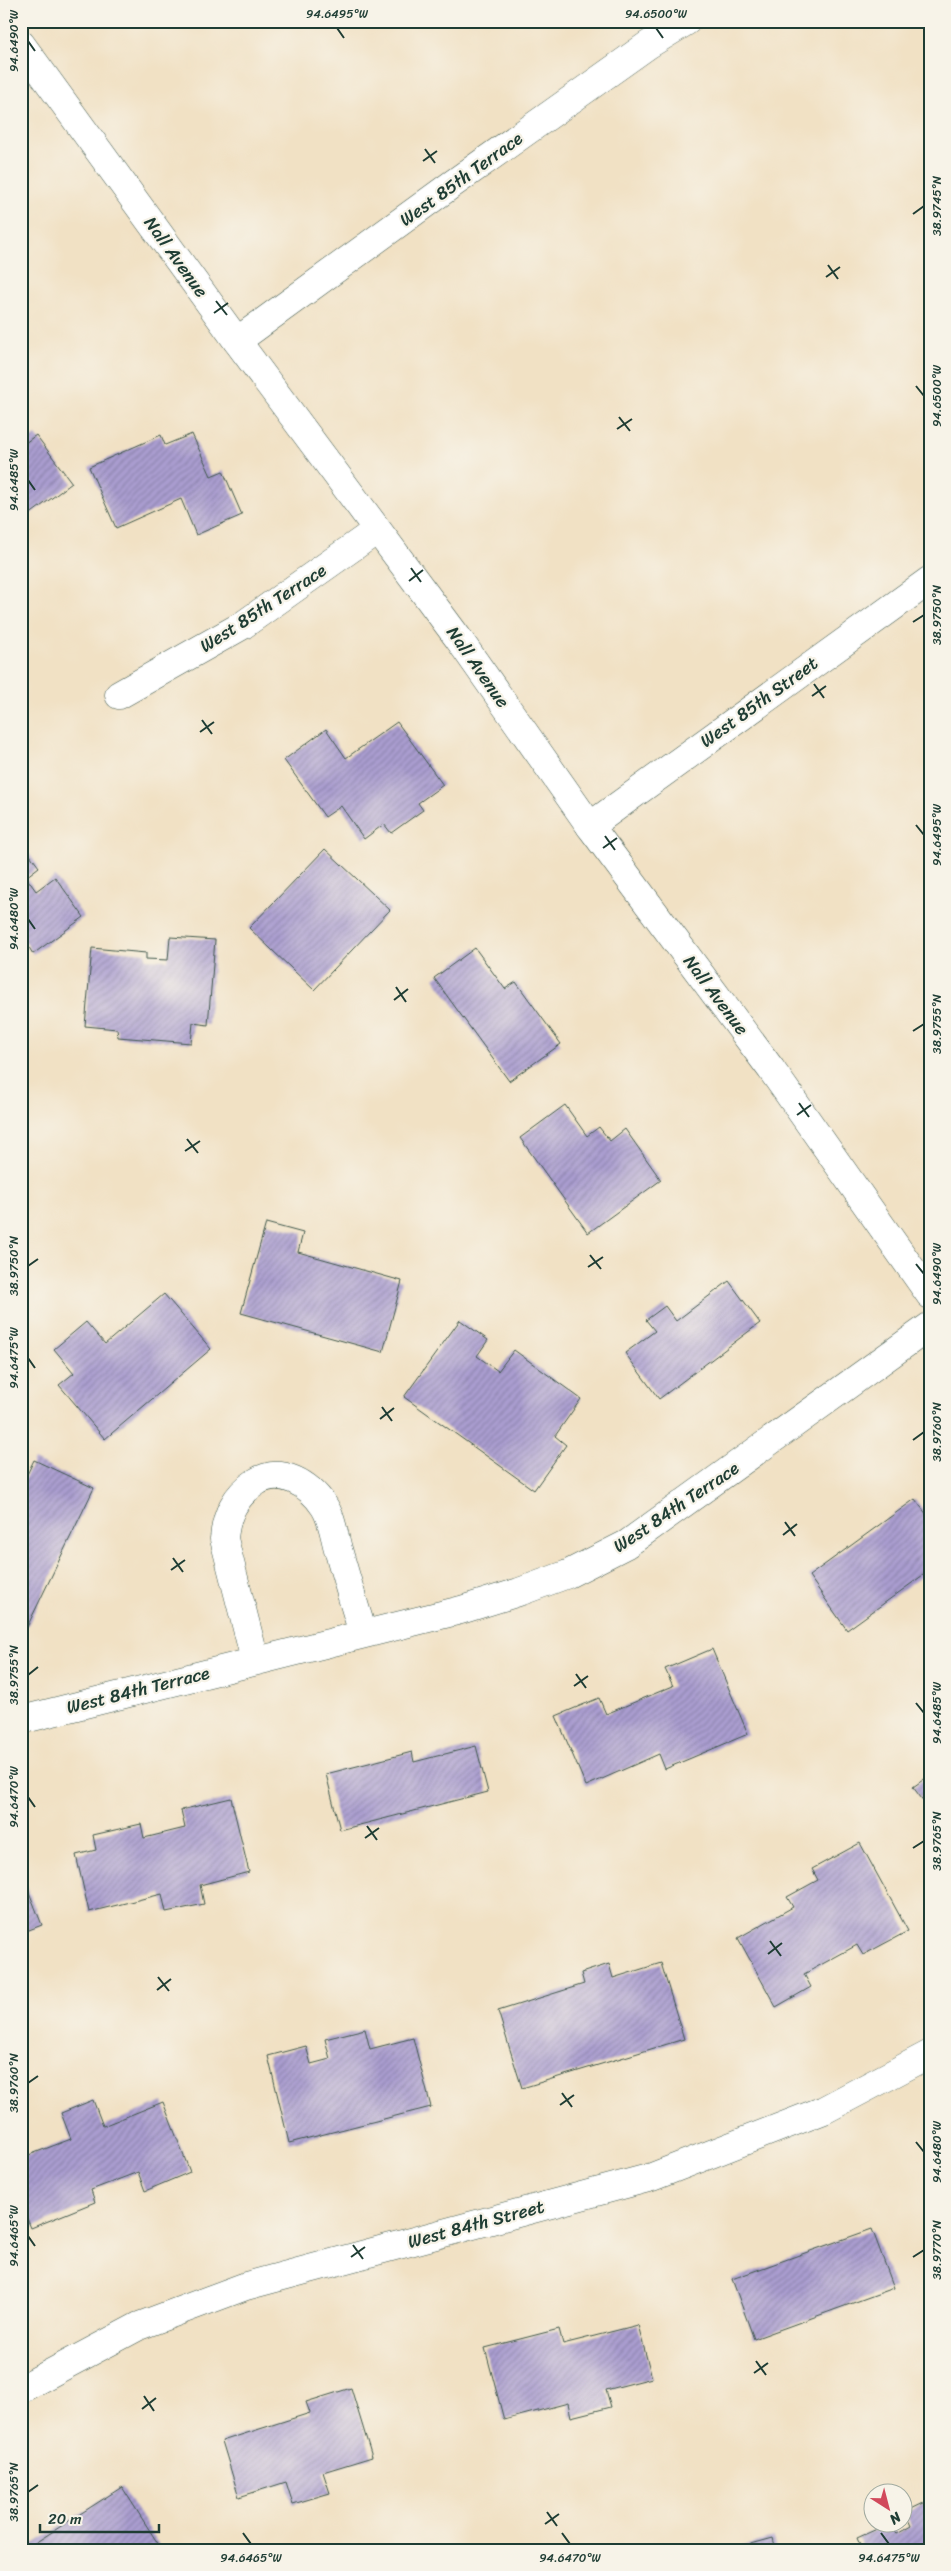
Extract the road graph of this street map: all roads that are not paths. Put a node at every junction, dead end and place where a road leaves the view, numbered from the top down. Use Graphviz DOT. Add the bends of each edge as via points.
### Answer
graph roads {
  1 [pos="687,21"];
  2 [pos="21,44"];
  3 [pos="237,341"];
  4 [pos="377,530"];
  5 [pos="930,580"];
  6 [pos="119,695"];
  7 [pos="590,826"];
  8 [pos="930,1295"];
  9 [pos="930,1326"];
  10 [pos="362,1633"];
  11 [pos="254,1660"];
  12 [pos="21,1720"];
  13 [pos="930,2054"];
  14 [pos="21,2389"];
  1 -- 3 [label="street, West 85th Terrace" via="648,45"];
  2 -- 3 [label="street, Nall Avenue"];
  3 -- 4 [label="street, Nall Avenue"];
  4 -- 6 [label="street, West 85th Terrace" via="243,625"];
  4 -- 7 [label="street, Nall Avenue" via="458,638"];
  5 -- 7 [label="street, West 85th Street"];
  7 -- 8 [label="street, Nall Avenue" via="771,1069"];
  9 -- 10 [label="street, West 84th Terrace" via="627,1544 568,1574 519,1592 461,1610"];
  10 -- 11 [label="street, West 84th Terrace"];
  10 -- 11 [label="street" via="324,1506 288,1476 262,1478 249,1487 233,1506 225,1520 224,1539"];
  11 -- 12 [label="street, West 84th Terrace"];
  13 -- 14 [label="street, West 84th Street" via="824,2110 652,2177 246,2286 139,2326"];
}
